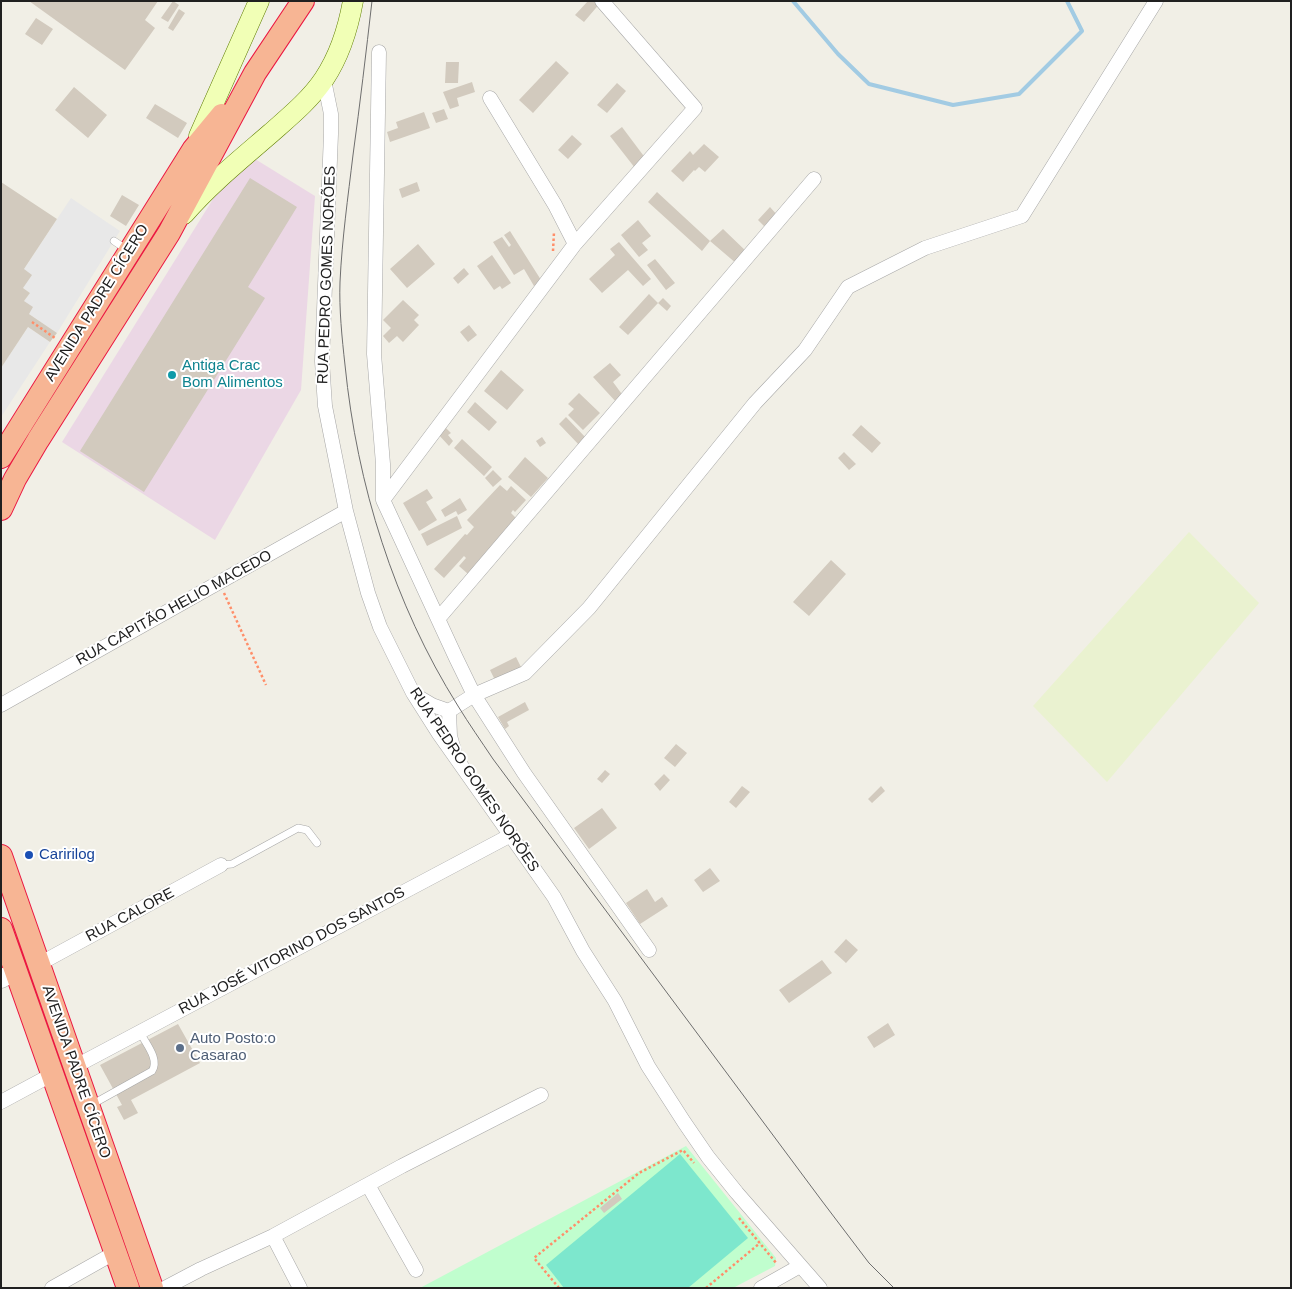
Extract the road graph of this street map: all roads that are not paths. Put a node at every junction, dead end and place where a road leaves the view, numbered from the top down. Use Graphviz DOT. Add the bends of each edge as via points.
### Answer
graph roads {
  1 [pos="260,1"];
  2 [pos="303,1"];
  3 [pos="353,1"];
  4 [pos="602,1"];
  5 [pos="1156,1"];
  6 [pos="379,52"];
  7 [pos="256,74"];
  8 [pos="324,80"];
  9 [pos="490,98"];
  10 [pos="193,150"];
  11 [pos="814,179"];
  12 [pos="169,233"];
  13 [pos="575,244"];
  14 [pos="2,455"];
  15 [pos="383,500"];
  16 [pos="1,509"];
  17 [pos="346,511"];
  18 [pos="438,619"];
  19 [pos="412,693"];
  20 [pos="474,695"];
  21 [pos="1,705"];
  22 [pos="448,712"];
  23 [pos="456,758"];
  24 [pos="510,835"];
  25 [pos="317,843"];
  26 [pos="1,856"];
  27 [pos="221,865"];
  28 [pos="1,929"];
  29 [pos="649,950"];
  30 [pos="38,964"];
  31 [pos="8,975"];
  32 [pos="140,1032"];
  33 [pos="74,1067"];
  34 [pos="53,1074"];
  35 [pos="542,1095"];
  36 [pos="1,1102"];
  37 [pos="88,1106"];
  38 [pos="368,1185"];
  39 [pos="273,1236"];
  40 [pos="116,1252"];
  41 [pos="800,1266"];
  42 [pos="416,1270"];
  43 [pos="52,1288"];
  44 [pos="128,1288"];
  45 [pos="152,1288"];
  46 [pos="166,1288"];
  47 [pos="300,1288"];
  48 [pos="761,1288"];
  49 [pos="820,1288"];
  1 -- 10 [label="main road, AVENIDA PADRE CÍCERO"];
  2 -- 7 [label="highway, AVENIDA PADRE CÍCERO"];
  3 -- 8 [label="main road, AVENIDA PADRE CÍCERO" via="348,28"];
  4 -- 13 [label="street" via="694,108"];
  5 -- 20 [label="street" via="1022,216 924,248 848,287 805,350 755,404 589,608 525,673"];
  6 -- 15 [label="street" via="374,354"];
  7 -- 10 [label="highway, AVENIDA PADRE CÍCERO"];
  7 -- 12 [label="highway, AVENIDA PADRE CÍCERO"];
  8 -- 12 [label="main road, AVENIDA PADRE CÍCERO" via="290,116 220,177"];
  8 -- 17 [label="street, RUA PEDRO GOMES NORÕES" via="331,114 331,134 322,361 325,406"];
  9 -- 13 [label="street"];
  10 -- 14 [label="highway, AVENIDA PADRE CÍCERO" via="121,246"];
  11 -- 18 [label="street"];
  12 -- 16 [label="highway, AVENIDA PADRE CÍCERO" via="38,440"];
  13 -- 15 [label="street"];
  15 -- 18 [label="street"];
  17 -- 19 [label="street, RUA PEDRO GOMES NORÕES" via="380,627"];
  17 -- 21 [label="street, RUA CAPITÃO HELIO MACEDO"];
  18 -- 20 [label="street"];
  19 -- 22 [label="street"];
  19 -- 23 [label="street, RUA PEDRO GOMES NORÕES"];
  20 -- 22 [label="street"];
  20 -- 29 [label="street" via="524,773"];
  22 -- 23 [label="street"];
  23 -- 24 [label="street, RUA PEDRO GOMES NORÕES"];
  24 -- 32 [label="street, RUA JOSÉ VITORINO DOS SANTOS"];
  24 -- 41 [label="street, RUA PEDRO GOMES NORÕES" via="554,897 615,1001 648,1066 684,1122"];
  25 -- 27 [label="lane" via="307,830 298,828 232,864"];
  26 -- 30 [label="highway, AVENIDA PADRE CÍCERO"];
  27 -- 30 [label="street, RUA CALORE"];
  28 -- 31 [label="highway, AVENIDA PADRE CÍCERO"];
  30 -- 33 [label="highway, AVENIDA PADRE CÍCERO"];
  31 -- 34 [label="highway, AVENIDA PADRE CÍCERO"];
  32 -- 33 [label="street, RUA JOSÉ VITORINO DOS SANTOS"];
  32 -- 37 [label="lane" via="154,1058 152,1071"];
  33 -- 37 [label="highway, AVENIDA PADRE CÍCERO"];
  34 -- 36 [label="street"];
  34 -- 40 [label="highway, AVENIDA PADRE CÍCERO"];
  35 -- 38 [label="street"];
  37 -- 45 [label="highway, AVENIDA PADRE CÍCERO"];
  38 -- 39 [label="street"];
  38 -- 42 [label="street"];
  39 -- 46 [label="street" via="201,1268"];
  39 -- 47 [label="street"];
  40 -- 43 [label="street"];
  40 -- 44 [label="highway, AVENIDA PADRE CÍCERO"];
  41 -- 48 [label="street"];
  41 -- 49 [label="street, RUA PEDRO GOMES NORÕES"];
}
